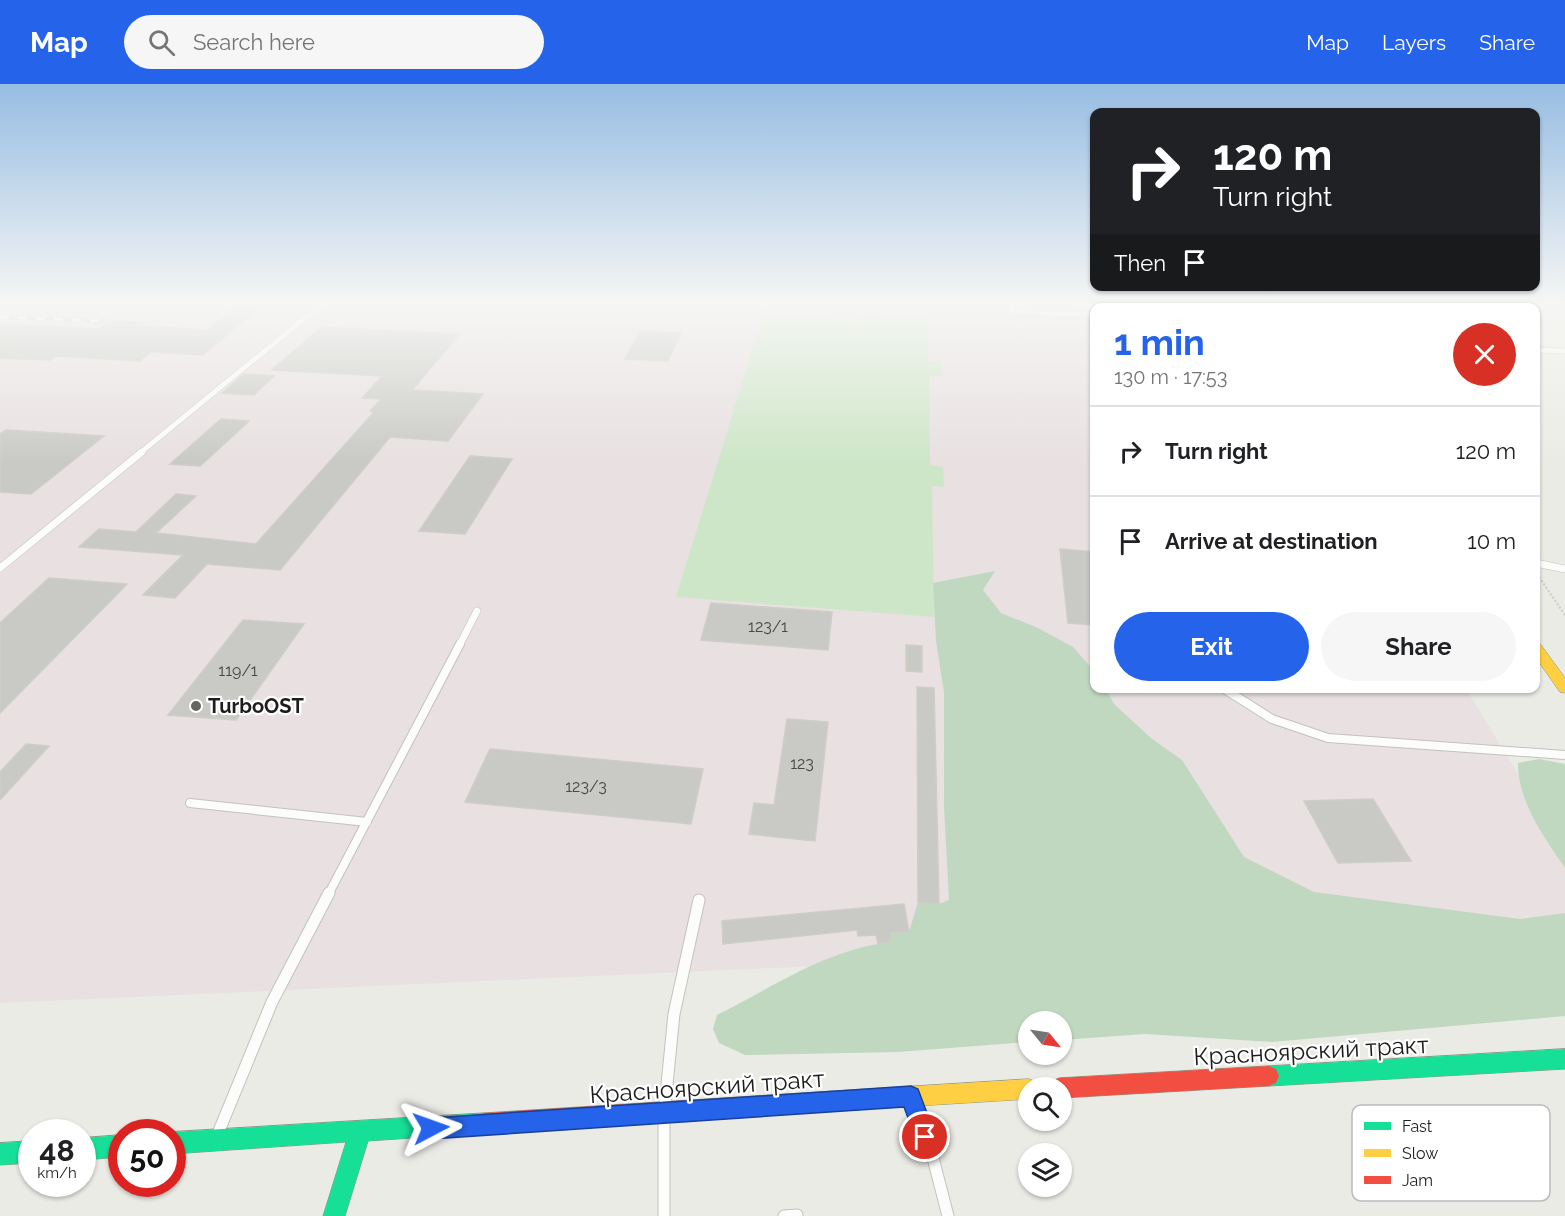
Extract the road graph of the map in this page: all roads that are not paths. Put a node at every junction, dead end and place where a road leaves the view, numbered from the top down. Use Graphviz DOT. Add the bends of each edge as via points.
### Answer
graph roads {
  1 [pos="258,357"];
  2 [pos="1540,564"];
  3 [pos="0,568"];
  4 [pos="1565,569"];
  5 [pos="477,610"];
  6 [pos="1540,652"];
  7 [pos="1559,673"];
  8 [pos="1565,688"];
  9 [pos="1230,693"];
  10 [pos="1565,755"];
  11 [pos="190,803"];
  12 [pos="367,822"];
  13 [pos="699,900"];
  14 [pos="1565,1059"];
  15 [pos="1072,1087"];
  16 [pos="1018,1090"];
  17 [pos="911,1096"];
  18 [pos="664,1112"];
  19 [pos="360,1134"];
  20 [pos="215,1141"];
  21 [pos="186,1142"];
  22 [pos="18,1153"];
  23 [pos="0,1154"];
  24 [pos="797,1215"];
  25 [pos="334,1216"];
  26 [pos="664,1216"];
  27 [pos="784,1216"];
  28 [pos="948,1216"];
  1 -- 3 [label="lane"];
  2 -- 4 [label="lane"];
  5 -- 12 [label="lane"];
  6 -- 7 [label="main road"];
  7 -- 8 [label="main road"];
  9 -- 10 [label="lane" via="1256,713 1294,730 1328,738"];
  11 -- 12 [label="lane"];
  12 -- 20 [label="lane" via="272,1002"];
  13 -- 18 [label="lane" via="674,1014"];
  14 -- 15 [label="main road, Красноярский тракт"];
  16 -- 17 [label="main road, Красноярский тракт"];
  17 -- 18 [label="main road, Красноярский тракт"];
  17 -- 28 [label="lane"];
  18 -- 19 [label="main road, Красноярский тракт"];
  18 -- 26 [label="lane"];
  19 -- 20 [label="main road, Красноярский тракт"];
  19 -- 25 [label="main road"];
  20 -- 21 [label="main road, Красноярский тракт"];
  22 -- 23 [label="main road"];
  24 -- 27 [label="lane"];
}
